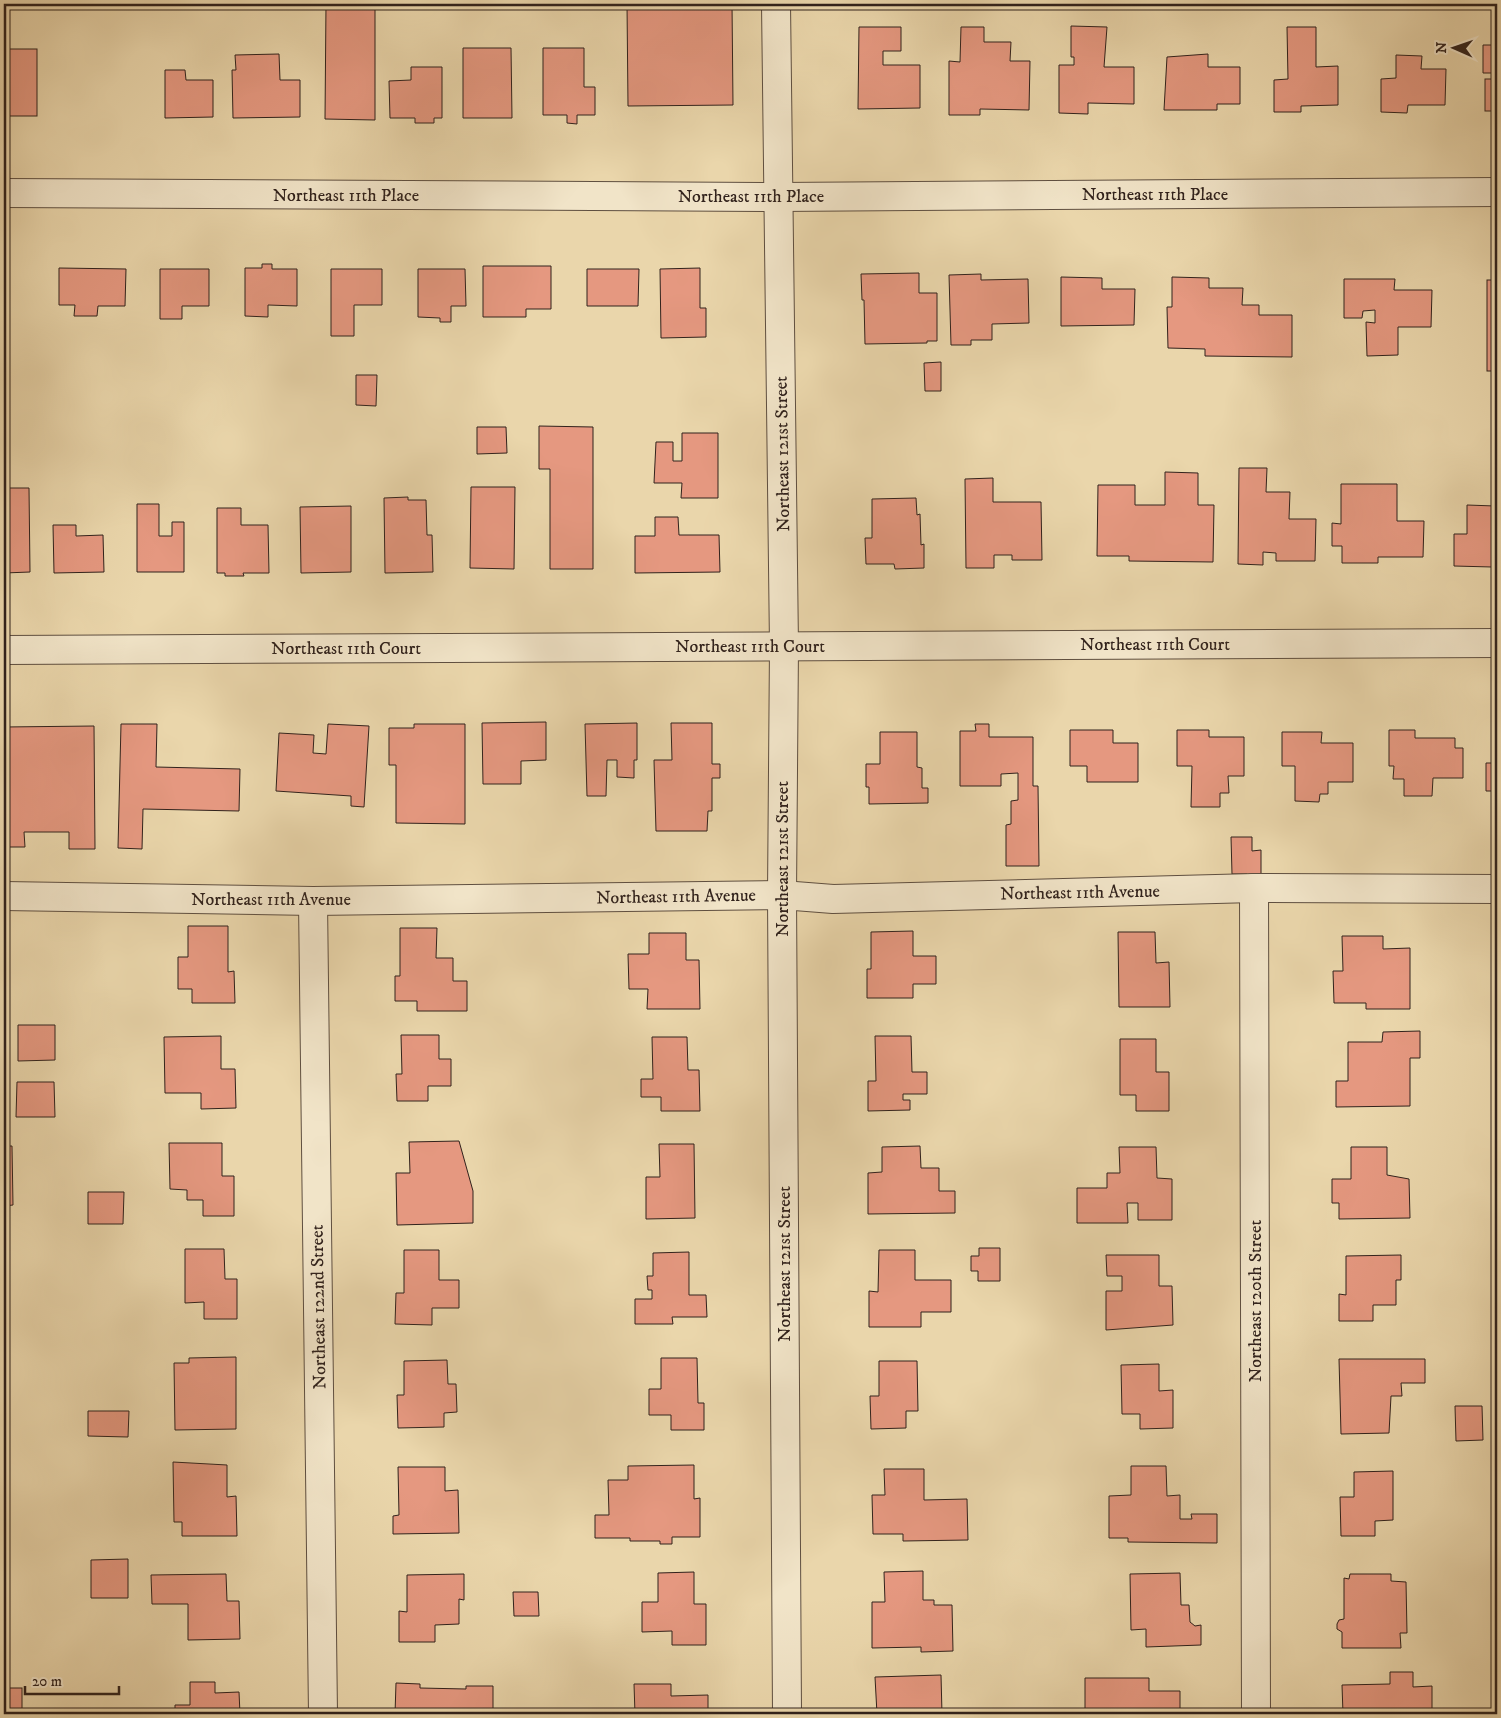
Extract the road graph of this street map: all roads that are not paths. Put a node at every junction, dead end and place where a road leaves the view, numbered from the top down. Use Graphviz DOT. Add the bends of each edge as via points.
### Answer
graph roads {
  1 [pos="776,4"];
  2 [pos="1497,192"];
  3 [pos="4,193"];
  4 [pos="779,197"];
  5 [pos="1497,643"];
  6 [pos="784,646"];
  7 [pos="4,650"];
  8 [pos="1254,888"];
  9 [pos="1497,889"];
  10 [pos="782,895"];
  11 [pos="4,896"];
  12 [pos="313,901"];
  13 [pos="323,1714"];
  14 [pos="787,1714"];
  15 [pos="1256,1714"];
  1 -- 4 [label="street, Northeast 121st Street"];
  2 -- 4 [label="street, Northeast 11th Place"];
  3 -- 4 [label="street, Northeast 11th Place"];
  4 -- 6 [label="street, Northeast 121st Street"];
  5 -- 6 [label="street, Northeast 11th Court"];
  6 -- 7 [label="street, Northeast 11th Court"];
  6 -- 10 [label="street, Northeast 121st Street"];
  8 -- 9 [label="street, Northeast 11th Avenue"];
  8 -- 10 [label="street, Northeast 11th Avenue" via="833,899"];
  8 -- 15 [label="street, Northeast 120th Street"];
  10 -- 12 [label="street, Northeast 11th Avenue"];
  10 -- 14 [label="street, Northeast 121st Street"];
  11 -- 12 [label="street, Northeast 11th Avenue"];
  12 -- 13 [label="street, Northeast 122nd Street"];
}
